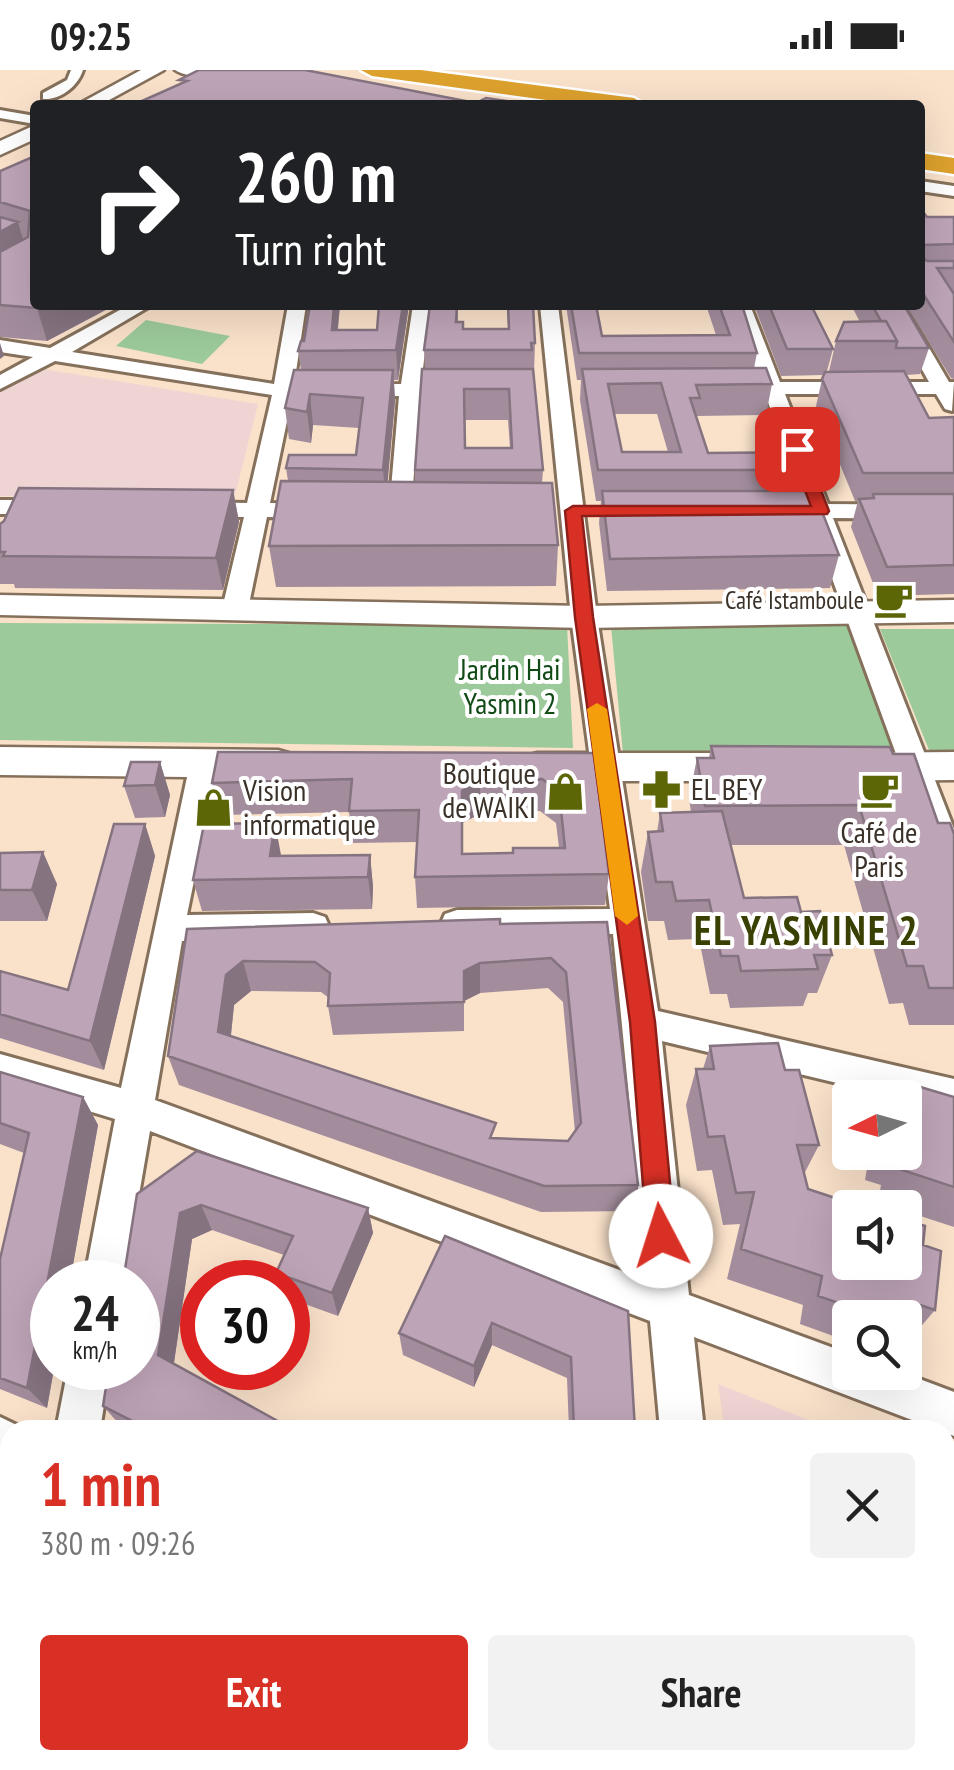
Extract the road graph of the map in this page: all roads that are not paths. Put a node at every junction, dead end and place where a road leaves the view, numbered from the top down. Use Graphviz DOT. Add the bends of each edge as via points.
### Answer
graph roads {
  1 [pos="78,70"];
  2 [pos="155,70"];
  3 [pos="418,70"];
  4 [pos="243,74"];
  5 [pos="358,75"];
  6 [pos="187,79"];
  7 [pos="48,96"];
  8 [pos="96,100"];
  9 [pos="492,100"];
  10 [pos="534,100"];
  11 [pos="605,100"];
  12 [pos="617,100"];
  13 [pos="0,114"];
  14 [pos="30,119"];
  15 [pos="30,134"];
  16 [pos="925,147"];
  17 [pos="0,149"];
  18 [pos="954,151"];
  19 [pos="925,161"];
  20 [pos="954,166"];
  21 [pos="925,189"];
  22 [pos="954,192"];
  23 [pos="134,310"];
  24 [pos="295,310"];
  25 [pos="421,310"];
  26 [pos="549,310"];
  27 [pos="743,310"];
  28 [pos="897,310"];
  29 [pos="0,346"];
  30 [pos="50,355"];
  31 [pos="0,383"];
  32 [pos="714,388"];
  33 [pos="772,388"];
  34 [pos="948,388"];
  35 [pos="485,390"];
  36 [pos="283,391"];
  37 [pos="410,391"];
  38 [pos="954,408"];
  39 [pos="10,506"];
  40 [pos="79,508"];
  41 [pos="177,509"];
  42 [pos="256,510"];
  43 [pos="764,511"];
  44 [pos="821,511"];
  45 [pos="346,512"];
  46 [pos="401,512"];
  47 [pos="954,512"];
  48 [pos="7,536"];
  49 [pos="0,605"];
  50 [pos="235,610"];
  51 [pos="857,610"];
  52 [pos="954,611"];
  53 [pos="584,617"];
  54 [pos="0,761"];
  55 [pos="204,763"];
  56 [pos="318,764"];
  57 [pos="490,766"];
  58 [pos="914,766"];
  59 [pos="954,766"];
  60 [pos="605,768"];
  61 [pos="954,869"];
  62 [pos="627,921"];
  63 [pos="427,924"];
  64 [pos="348,925"];
  65 [pos="168,928"];
  66 [pos="642,1022"];
  67 [pos="0,1069"];
  68 [pos="954,1095"];
  69 [pos="134,1108"];
  70 [pos="108,1260"];
  71 [pos="667,1307"];
  72 [pos="85,1390"];
  73 [pos="954,1414"];
  74 [pos="80,1420"];
  75 [pos="681,1420"];
  1 -- 7 [label="street" via="72,82"];
  2 -- 8 [label="street"];
  3 -- 12 [label="highway"];
  4 -- 6 [label="street"];
  5 -- 9 [label="highway"];
  5 -- 10 [label="highway"];
  5 -- 11 [label="highway"];
  13 -- 14 [label="street"];
  15 -- 17 [label="street"];
  16 -- 18 [label="highway"];
  19 -- 20 [label="highway"];
  21 -- 22 [label="street"];
  23 -- 30 [label="street"];
  24 -- 36 [label="street"];
  25 -- 37 [label="street"];
  26 -- 53 [label="street"];
  27 -- 33 [label="street"];
  28 -- 34 [label="street"];
  29 -- 30 [label="street"];
  30 -- 31 [label="street"];
  30 -- 36 [label="street"];
  32 -- 33 [label="street"];
  33 -- 34 [label="street"];
  33 -- 44 [label="street"];
  34 -- 38 [label="street"];
  35 -- 37 [label="street"];
  36 -- 37 [label="street"];
  36 -- 42 [label="street"];
  37 -- 46 [label="street"];
  39 -- 40 [label="street"];
  39 -- 48 [label="street"];
  41 -- 42 [label="street"];
  42 -- 45 [label="street"];
  42 -- 50 [label="street"];
  43 -- 44 [label="street"];
  44 -- 47 [label="street"];
  44 -- 51 [label="street"];
  49 -- 50 [label="street"];
  50 -- 53 [label="street"];
  51 -- 52 [label="street"];
  51 -- 53 [label="street"];
  51 -- 58 [label="street"];
  53 -- 60 [label="street"];
  54 -- 55 [label="street"];
  55 -- 56 [label="street"];
  55 -- 65 [label="street"];
  57 -- 60 [label="street"];
  58 -- 59 [label="street"];
  58 -- 60 [label="street"];
  58 -- 61 [label="street"];
  60 -- 62 [label="street"];
  62 -- 63 [label="street"];
  62 -- 66 [label="street"];
  64 -- 65 [label="street"];
  65 -- 69 [label="street"];
  66 -- 68 [label="street"];
  66 -- 71 [label="street"];
  67 -- 69 [label="street"];
  69 -- 70 [label="street"];
  69 -- 71 [label="street"];
  71 -- 73 [label="street"];
  71 -- 75 [label="street"];
  72 -- 74 [label="street"];
}
